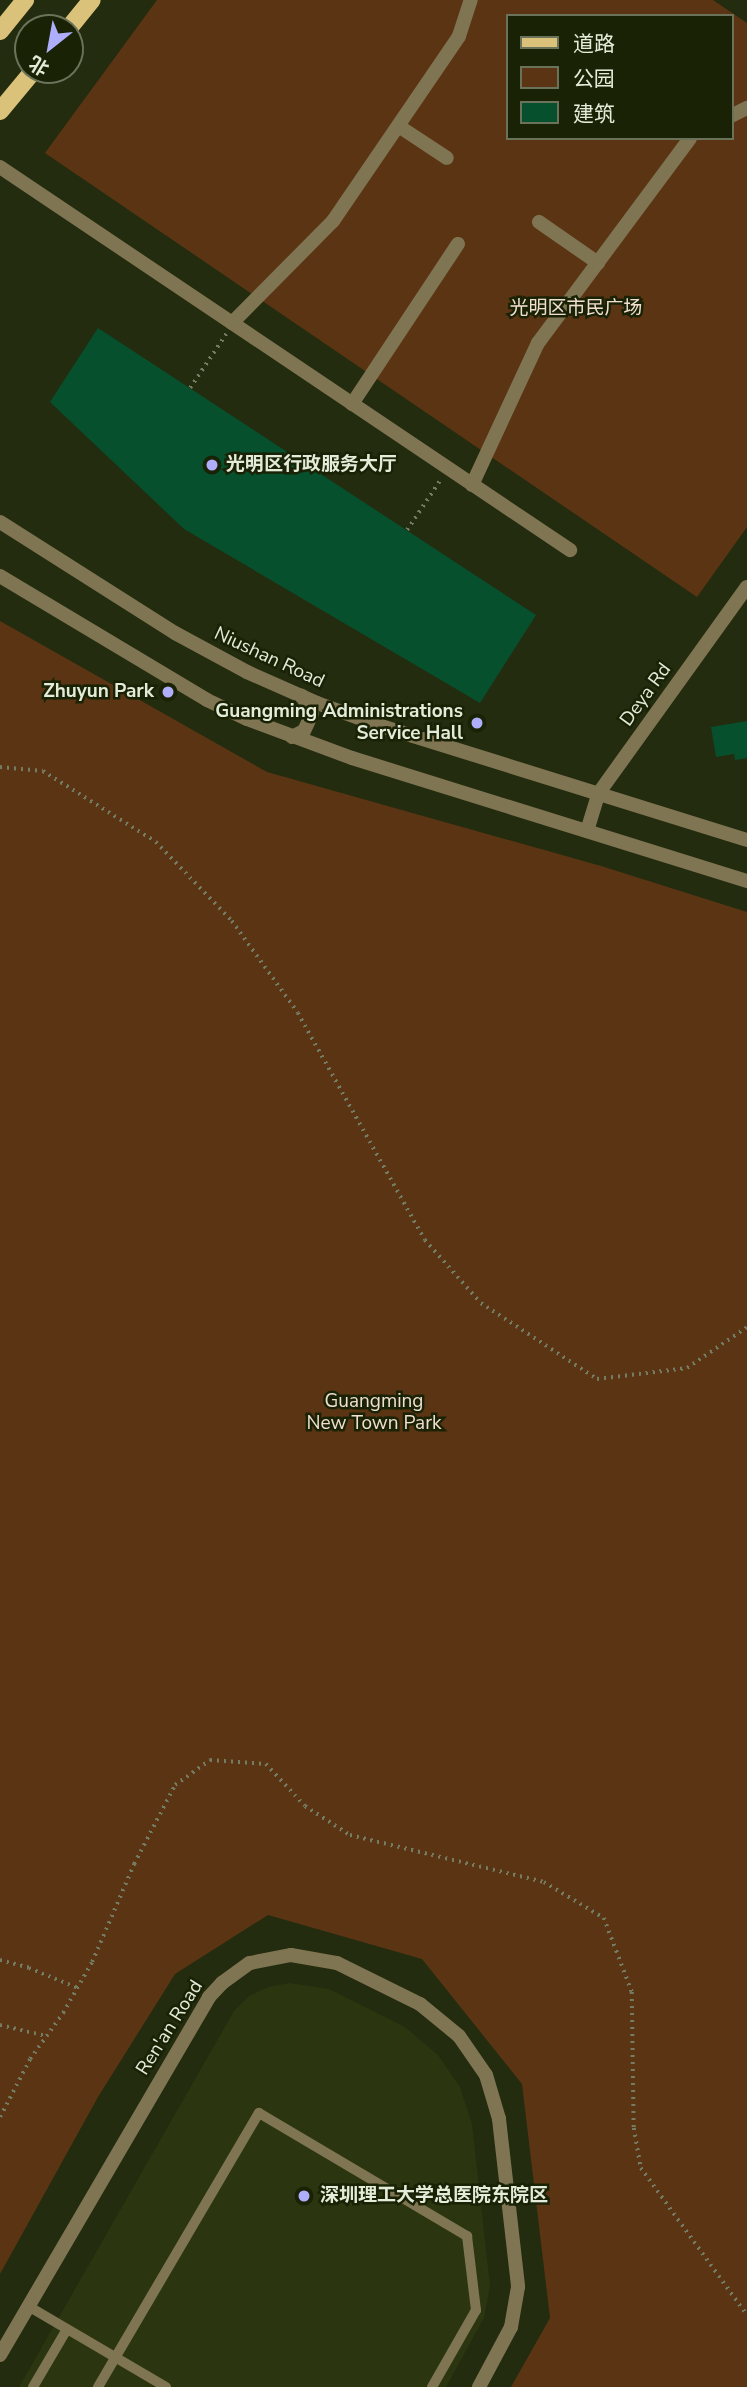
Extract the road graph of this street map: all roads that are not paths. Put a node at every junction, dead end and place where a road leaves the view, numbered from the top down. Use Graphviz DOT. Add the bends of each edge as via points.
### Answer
graph roads {
  1 [pos="25,0"];
  2 [pos="92,0"];
  3 [pos="471,0"];
  4 [pos="80,14"];
  5 [pos="0,31"];
  6 [pos="22,84"];
  7 [pos="0,111"];
  8 [pos="400,127"];
  9 [pos="689,140"];
  10 [pos="447,158"];
  11 [pos="0,167"];
  12 [pos="538,222"];
  13 [pos="458,244"];
  14 [pos="598,263"];
  15 [pos="232,323"];
  16 [pos="352,404"];
  17 [pos="472,485"];
  18 [pos="0,522"];
  19 [pos="569,550"];
  20 [pos="0,576"];
  21 [pos="747,587"];
  22 [pos="302,696"];
  23 [pos="292,737"];
  24 [pos="598,794"];
  25 [pos="587,831"];
  26 [pos="747,840"];
  27 [pos="747,881"];
  28 [pos="28,2306"];
  29 [pos="67,2329"];
  30 [pos="0,2355"];
  31 [pos="115,2357"];
  32 [pos="33,2387"];
  33 [pos="98,2387"];
  34 [pos="166,2387"];
  35 [pos="432,2387"];
  36 [pos="479,2387"];
  1 -- 5 [label="main road"];
  2 -- 4 [label="main road"];
  3 -- 8 [label="street" via="459,36"];
  6 -- 7 [label="main road"];
  8 -- 10 [label="street"];
  8 -- 15 [label="street" via="333,221"];
  9 -- 14 [label="street"];
  11 -- 15 [label="street"];
  12 -- 14 [label="street"];
  13 -- 16 [label="street"];
  14 -- 17 [label="street" via="538,343"];
  15 -- 16 [label="street"];
  16 -- 17 [label="street"];
  17 -- 19 [label="street"];
  18 -- 22 [label="street, Niushan Road" via="175,633"];
  20 -- 23 [label="street" via="207,700"];
  21 -- 24 [label="street, Deya Rd"];
  22 -- 23 [label="street" via="312,714 304,731"];
  22 -- 24 [label="street, Niushan Road" via="381,726"];
  23 -- 25 [label="street"];
  24 -- 25 [label="street, Deya Rd"];
  24 -- 26 [label="street, Niushan Road"];
  25 -- 27 [label="street"];
  28 -- 29 [label="lane"];
  28 -- 30 [label="street, Ren'an Road"];
  28 -- 36 [label="street, Ren'an Road" via="209,1997 250,1962 291,1955 314,1957 362,1973 420,2004 459,2036 486,2074 499,2119 518,2287 511,2327"];
  29 -- 31 [label="lane"];
  29 -- 32 [label="lane"];
  31 -- 33 [label="lane"];
  31 -- 34 [label="lane"];
  31 -- 35 [label="lane" via="259,2113 467,2236 476,2310"];
}
